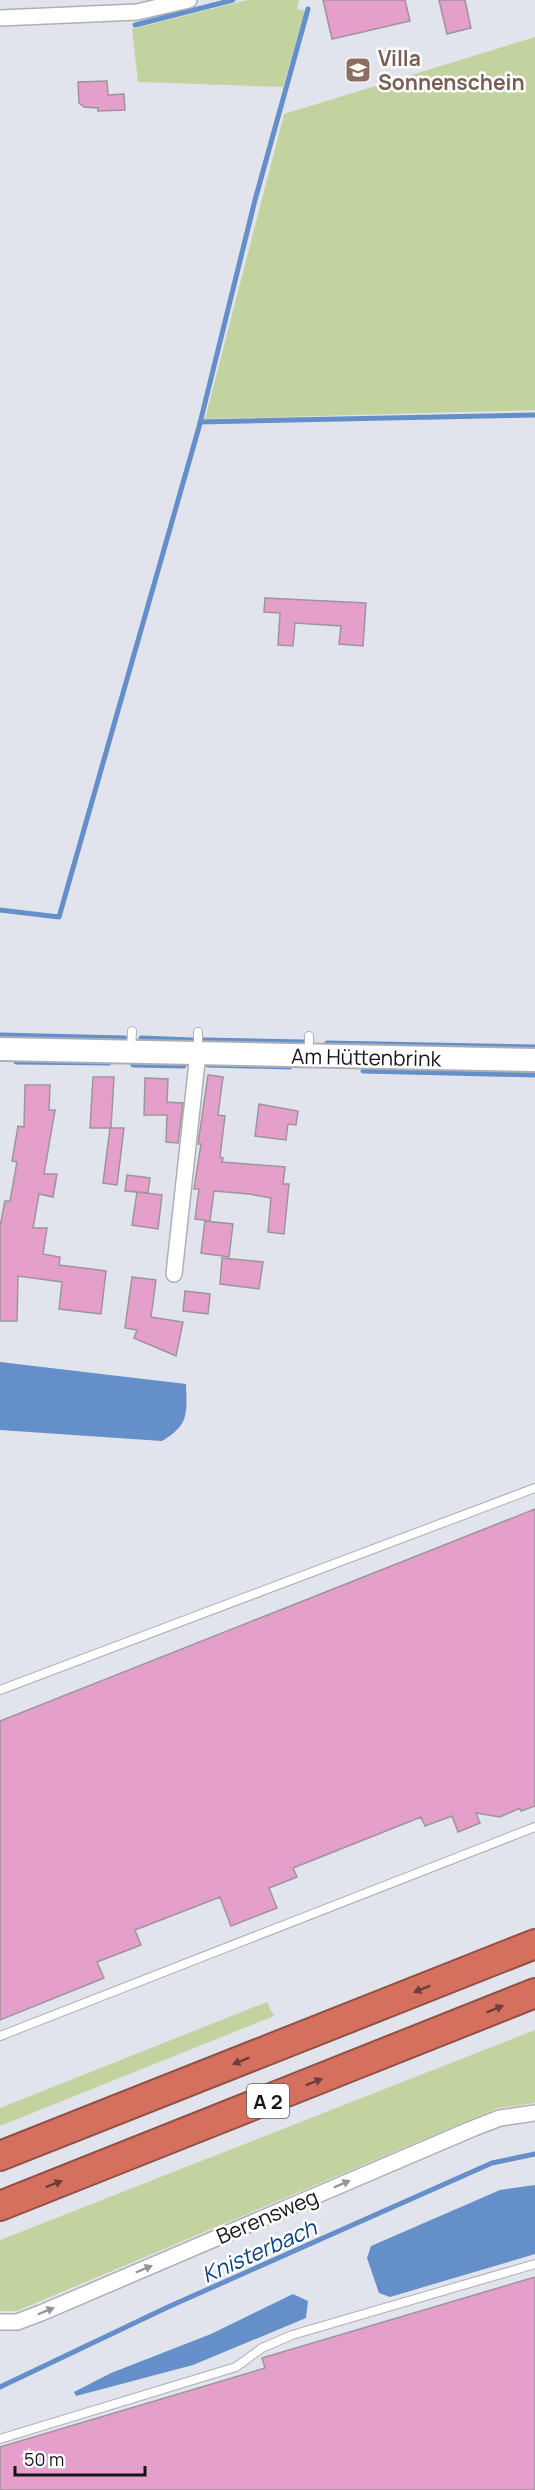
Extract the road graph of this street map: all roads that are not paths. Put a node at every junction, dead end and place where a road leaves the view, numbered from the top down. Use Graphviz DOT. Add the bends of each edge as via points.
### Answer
graph roads {
  1 [pos="189,0"];
  2 [pos="0,18"];
  3 [pos="198,1043"];
  4 [pos="0,1049"];
  5 [pos="535,1060"];
  6 [pos="174,1274"];
  7 [pos="535,1488"];
  8 [pos="0,1690"];
  9 [pos="535,1827"];
  10 [pos="535,1944"];
  11 [pos="535,1993"];
  12 [pos="0,2036"];
  13 [pos="535,2113"];
  14 [pos="0,2156"];
  15 [pos="0,2206"];
  16 [pos="535,2264"];
  17 [pos="0,2322"];
  18 [pos="0,2439"];
  1 -- 2 [label="street" via="137,12"];
  3 -- 4 [label="street, Am Hüttenbrink" via="131,1041"];
  3 -- 5 [label="street, Am Hüttenbrink"];
  3 -- 6 [label="street"];
  7 -- 8 [label="lane"];
  9 -- 12 [label="lane"];
  10 -- 14 [label="highway, A 2, one-way"];
  15 -- 11 [label="highway, A 2, one-way"];
  17 -- 13 [label="street, Berensweg, one-way" via="17,2322 41,2313 500,2118"];
  16 -- 18 [label="lane" via="292,2335 262,2348 236,2367"];
}
